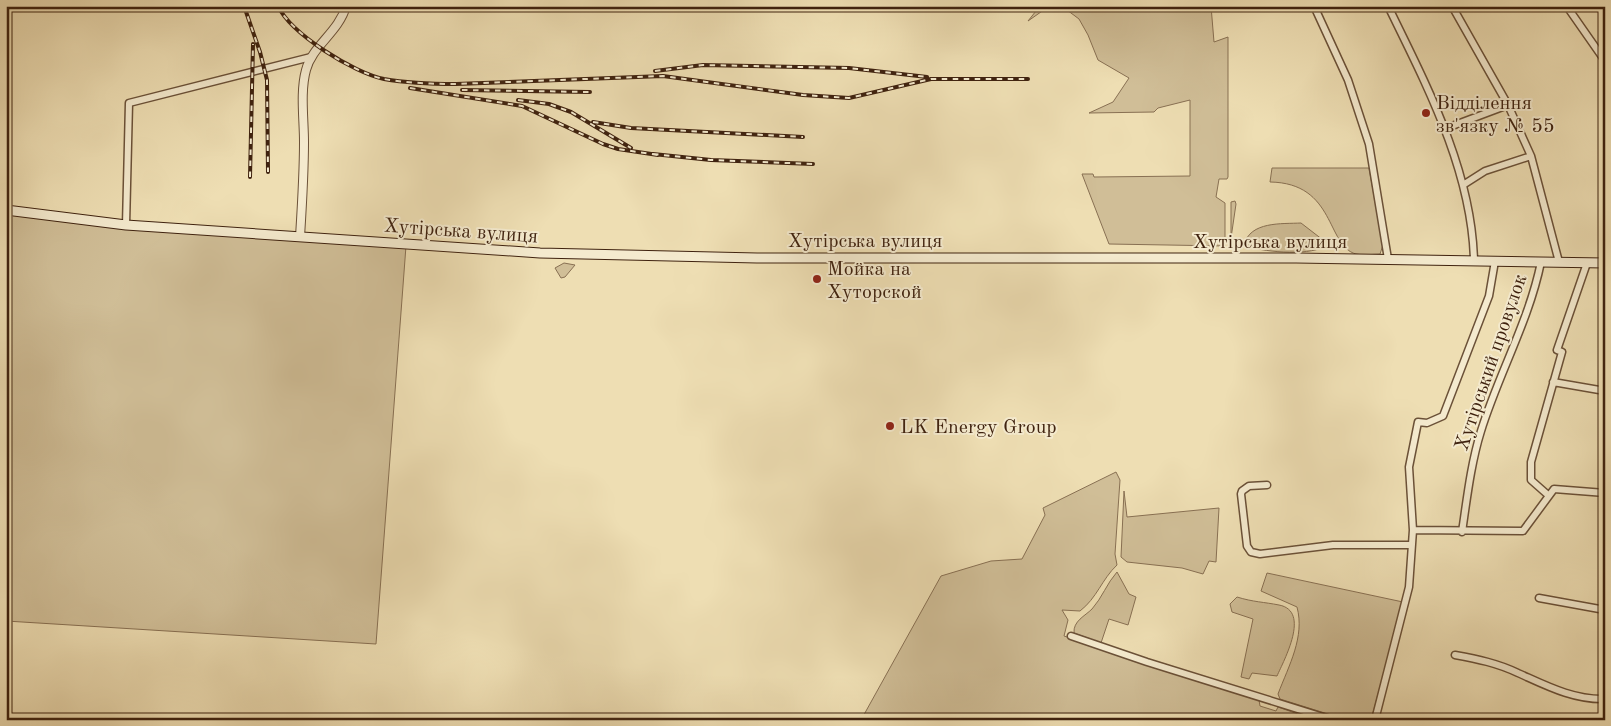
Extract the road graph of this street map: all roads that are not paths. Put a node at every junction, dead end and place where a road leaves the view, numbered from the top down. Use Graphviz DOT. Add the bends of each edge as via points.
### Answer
graph roads {
  1 [pos="346,6"];
  2 [pos="1314,6"];
  3 [pos="1388,6"];
  4 [pos="1452,6"];
  5 [pos="1568,6"];
  6 [pos="311,57"];
  7 [pos="1605,61"];
  8 [pos="1508,105"];
  9 [pos="1444,129"];
  10 [pos="1531,156"];
  11 [pos="1463,185"];
  12 [pos="6,210"];
  13 [pos="126,225"];
  14 [pos="300,237"];
  15 [pos="1388,259"];
  16 [pos="1474,261"];
  17 [pos="1495,261"];
  18 [pos="1541,262"];
  19 [pos="1559,262"];
  20 [pos="1587,263"];
  21 [pos="1605,263"];
  22 [pos="1553,382"];
  23 [pos="1605,391"];
  24 [pos="1268,485"];
  25 [pos="1605,493"];
  26 [pos="1548,495"];
  27 [pos="1414,530"];
  28 [pos="1462,532"];
  29 [pos="1412,545"];
  30 [pos="1539,598"];
  31 [pos="1605,610"];
  32 [pos="1071,636"];
  33 [pos="1455,655"];
  34 [pos="1605,698"];
  35 [pos="1333,720"];
  36 [pos="1375,720"];
  1 -- 6 [label="street" via="337,26"];
  2 -- 15 [label="street" via="1348,80 1369,144"];
  3 -- 9 [label="street"];
  4 -- 8 [label="street"];
  5 -- 7 [label="street"];
  6 -- 13 [label="street" via="129,103"];
  6 -- 14 [label="street" via="304,85"];
  8 -- 9 [label="street"];
  8 -- 10 [label="street"];
  9 -- 11 [label="street"];
  10 -- 11 [label="street" via="1485,171"];
  10 -- 19 [label="street"];
  11 -- 16 [label="street" via="1474,241"];
  12 -- 13 [label="main road, Хутірська вулиця"];
  13 -- 14 [label="main road, Хутірська вулиця"];
  14 -- 15 [label="main road, Хутірська вулиця" via="540,254 757,258"];
  15 -- 16 [label="main road, Хутірська вулиця"];
  16 -- 17 [label="main road, Хутірська вулиця"];
  17 -- 18 [label="main road, Хутірська вулиця"];
  17 -- 27 [label="street" via="1489,296 1443,416 1427,423 1418,422 1409,467"];
  18 -- 19 [label="main road, Хутірська вулиця"];
  18 -- 28 [label="street, Хутірський провулок" via="1534,294 1481,430 1473,458"];
  19 -- 20 [label="main road, Хутірська вулиця"];
  20 -- 21 [label="main road, Хутірська вулиця"];
  20 -- 22 [label="street" via="1557,350 1562,352"];
  22 -- 23 [label="street"];
  22 -- 26 [label="street" via="1531,462 1531,480"];
  24 -- 29 [label="street" via="1250,486 1241,494 1250,552 1260,554 1333,545"];
  25 -- 26 [label="street" via="1554,489"];
  26 -- 28 [label="street" via="1523,531"];
  27 -- 28 [label="street"];
  27 -- 29 [label="street"];
  29 -- 36 [label="street" via="1409,587"];
  30 -- 31 [label="street"];
  32 -- 35 [label="street"];
  33 -- 34 [label="street" via="1483,659 1548,688 1594,699"];
}
